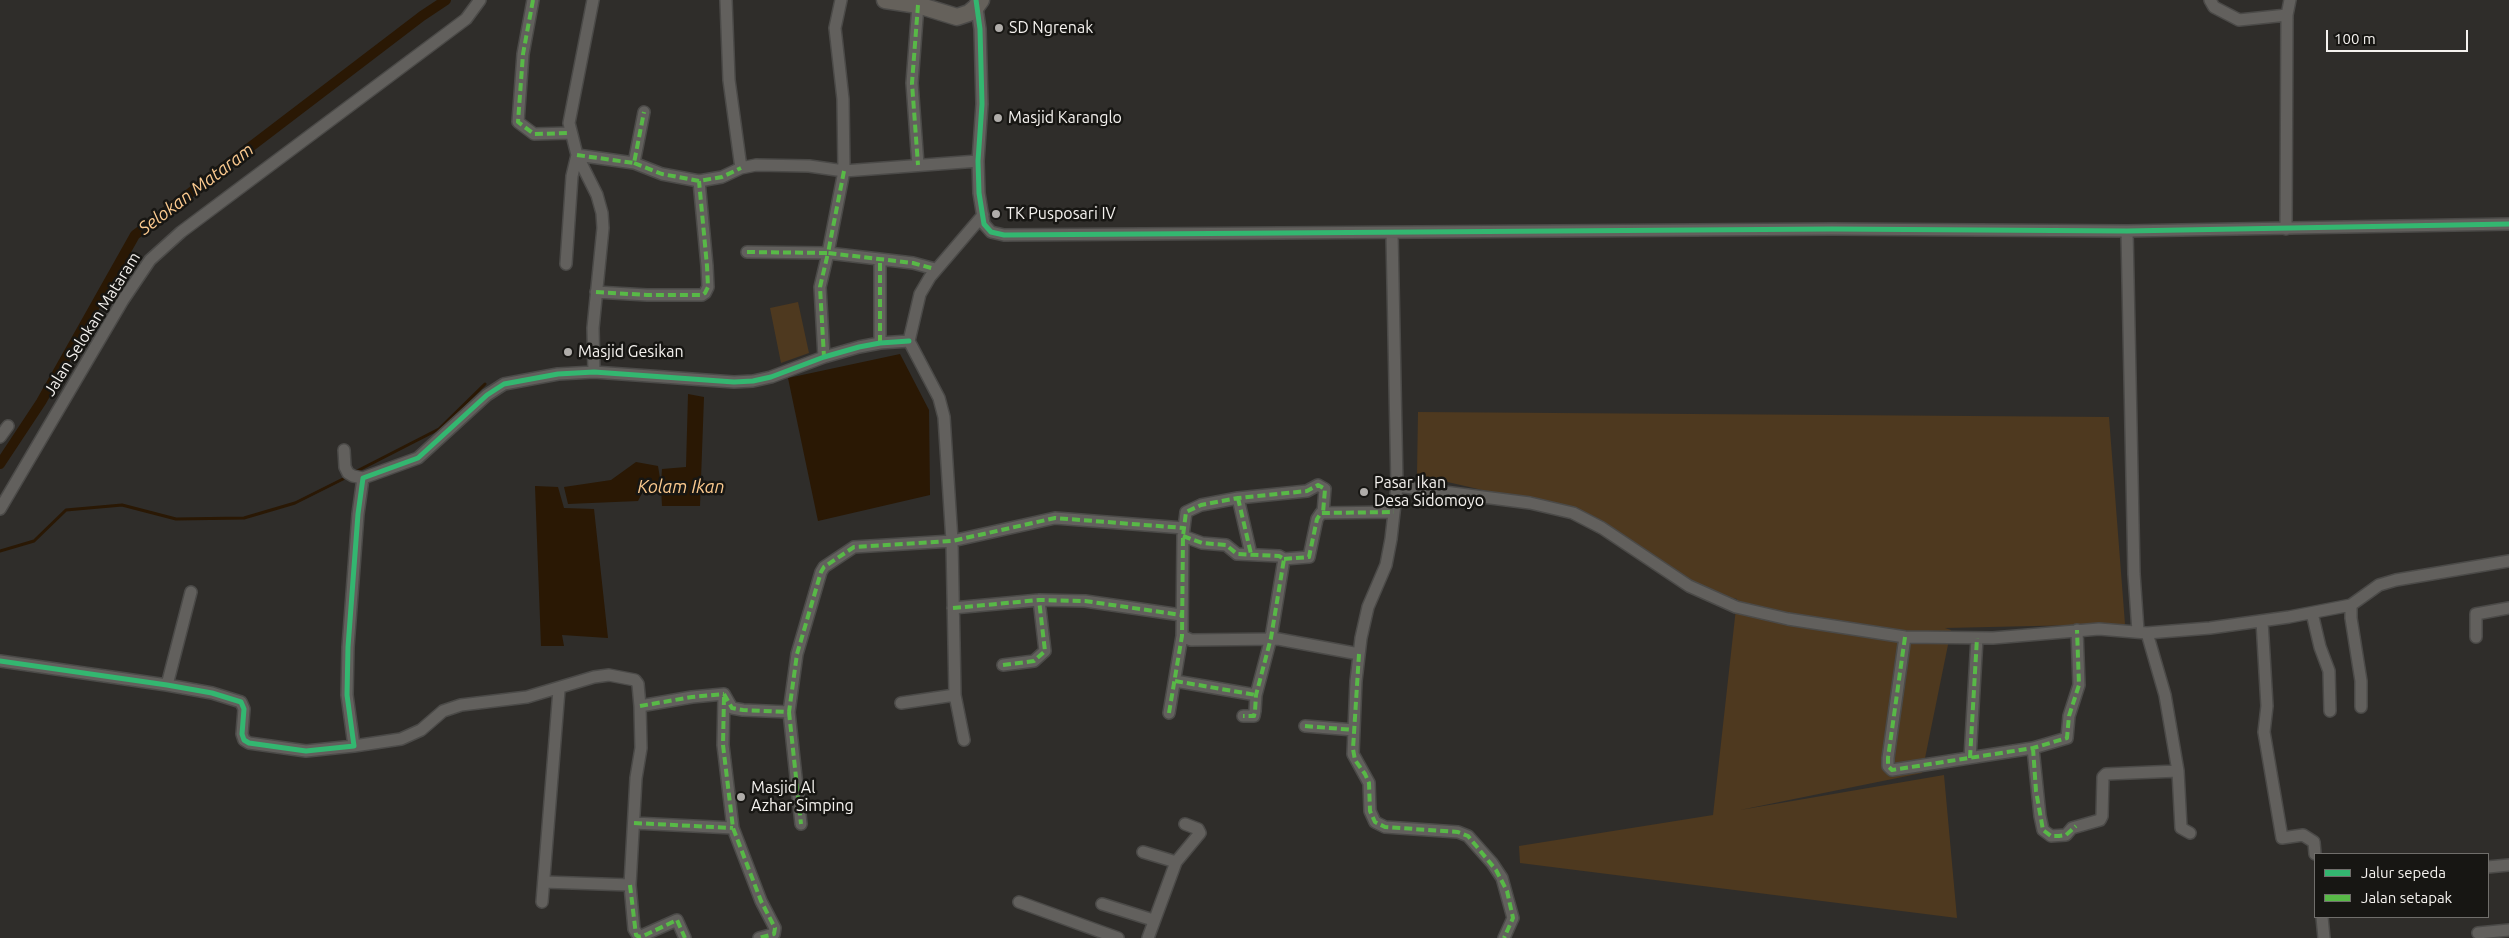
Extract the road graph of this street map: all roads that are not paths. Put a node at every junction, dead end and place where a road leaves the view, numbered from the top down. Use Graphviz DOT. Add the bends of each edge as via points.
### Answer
graph roads {
  1 [pos="480,0"];
  2 [pos="533,0"];
  3 [pos="592,0"];
  4 [pos="726,0"];
  5 [pos="841,0"];
  6 [pos="885,0"];
  7 [pos="2210,0"];
  8 [pos="2290,0"];
  9 [pos="978,2"];
  10 [pos="918,5"];
  11 [pos="2287,15"];
  12 [pos="644,112"];
  13 [pos="570,133"];
  14 [pos="577,155"];
  15 [pos="978,161"];
  16 [pos="634,162"];
  17 [pos="918,165"];
  18 [pos="741,168"];
  19 [pos="844,171"];
  20 [pos="699,181"];
  21 [pos="982,215"];
  22 [pos="2509,224"];
  23 [pos="2286,229"];
  24 [pos="2127,232"];
  25 [pos="1392,233"];
  26 [pos="748,252"];
  27 [pos="828,253"];
  28 [pos="880,260"];
  29 [pos="566,264"];
  30 [pos="935,269"];
  31 [pos="596,292"];
  32 [pos="909,341"];
  33 [pos="880,343"];
  34 [pos="824,357"];
  35 [pos="594,372"];
  36 [pos="8,426"];
  37 [pos="0,438"];
  38 [pos="344,450"];
  39 [pos="363,478"];
  40 [pos="1397,486"];
  41 [pos="4,494"];
  42 [pos="1238,498"];
  43 [pos="0,509"];
  44 [pos="1394,512"];
  45 [pos="1323,513"];
  46 [pos="1183,532"];
  47 [pos="952,541"];
  48 [pos="1251,554"];
  49 [pos="1284,559"];
  50 [pos="2509,561"];
  51 [pos="191,592"];
  52 [pos="1040,600"];
  53 [pos="2351,605"];
  54 [pos="953,608"];
  55 [pos="2509,608"];
  56 [pos="2312,612"];
  57 [pos="1181,615"];
  58 [pos="2262,621"];
  59 [pos="2077,630"];
  60 [pos="2142,632"];
  61 [pos="1182,636"];
  62 [pos="1905,637"];
  63 [pos="2476,637"];
  64 [pos="1271,638"];
  65 [pos="1977,638"];
  66 [pos="1359,654"];
  67 [pos="0,661"];
  68 [pos="1003,665"];
  69 [pos="1175,681"];
  70 [pos="167,685"];
  71 [pos="559,690"];
  72 [pos="724,694"];
  73 [pos="955,695"];
  74 [pos="1256,695"];
  75 [pos="901,703"];
  76 [pos="640,706"];
  77 [pos="2361,707"];
  78 [pos="789,712"];
  79 [pos="2330,712"];
  80 [pos="1169,713"];
  81 [pos="1242,716"];
  82 [pos="1305,726"];
  83 [pos="1354,730"];
  84 [pos="964,740"];
  85 [pos="354,746"];
  86 [pos="2033,748"];
  87 [pos="1970,758"];
  88 [pos="2178,771"];
  89 [pos="634,823"];
  90 [pos="801,824"];
  91 [pos="1185,824"];
  92 [pos="733,828"];
  93 [pos="2190,833"];
  94 [pos="1143,852"];
  95 [pos="2316,853"];
  96 [pos="1176,862"];
  97 [pos="2509,865"];
  98 [pos="2489,867"];
  99 [pos="544,882"];
  100 [pos="630,885"];
  101 [pos="542,902"];
  102 [pos="1019,902"];
  103 [pos="1102,904"];
  104 [pos="2322,918"];
  105 [pos="1153,920"];
  106 [pos="2509,930"];
  107 [pos="2478,933"];
  108 [pos="685,938"];
  109 [pos="759,938"];
  110 [pos="1118,938"];
  111 [pos="1148,938"];
  112 [pos="1504,938"];
  113 [pos="2324,938"];
  1 -- 41 [label="street, Jalan Selokan Mataram" via="466,19 181,232 150,260"];
  2 -- 13 [label="street" via="523,54 518,122 534,134"];
  3 -- 13 [label="street" via="570,113"];
  4 -- 18 [label="street" via="729,80"];
  5 -- 19 [label="street" via="835,28 843,100"];
  6 -- 10 [label="main road"];
  7 -- 11 [label="street" via="2214,7 2239,20"];
  8 -- 11 [label="street"];
  9 -- 10 [label="main road" via="963,16 957,17"];
  9 -- 15 [label="street" via="982,104"];
  10 -- 17 [label="street" via="912,83"];
  11 -- 23 [label="street"];
  12 -- 16 [label="street"];
  13 -- 14 [label="street"];
  14 -- 16 [label="street"];
  14 -- 29 [label="street" via="572,176"];
  14 -- 31 [label="street" via="602,213"];
  15 -- 17 [label="street"];
  15 -- 21 [label="street"];
  16 -- 20 [label="street" via="662,174"];
  17 -- 19 [label="street"];
  18 -- 19 [label="street" via="779,164"];
  18 -- 20 [label="street" via="722,177"];
  19 -- 27 [label="street"];
  20 -- 31 [label="street" via="707,266 708,287 705,292 702,295 647,295"];
  21 -- 25 [label="street" via="991,232 1004,235"];
  21 -- 30 [label="street"];
  22 -- 23 [label="street"];
  23 -- 24 [label="street"];
  24 -- 25 [label="street"];
  24 -- 60 [label="street" via="2134,574"];
  25 -- 40 [label="street"];
  26 -- 27 [label="street"];
  27 -- 28 [label="street"];
  27 -- 34 [label="street" via="820,287"];
  28 -- 30 [label="street" via="914,263"];
  28 -- 33 [label="street"];
  30 -- 32 [label="street" via="920,294"];
  31 -- 35 [label="street" via="592,328"];
  32 -- 33 [label="street"];
  32 -- 47 [label="street" via="943,407"];
  33 -- 34 [label="street"];
  34 -- 35 [label="street" via="771,377 744,381"];
  35 -- 39 [label="street" via="558,374 504,384 418,458"];
  36 -- 37 [label="street"];
  38 -- 39 [label="street" via="348,473"];
  39 -- 85 [label="street" via="348,648 347,695"];
  40 -- 44 [label="street"];
  40 -- 62 [label="street" via="1530,503 1573,513 1602,528 1689,586 1736,607 1788,619"];
  41 -- 43 [label="street, Jalan Selokan Mataram"];
  42 -- 45 [label="street" via="1303,492 1320,485 1325,489"];
  42 -- 46 [label="street" via="1190,509 1186,512"];
  42 -- 48 [label="street"];
  44 -- 45 [label="street"];
  44 -- 66 [label="street" via="1386,565 1368,607"];
  45 -- 49 [label="street" via="1317,519 1309,557"];
  46 -- 47 [label="street" via="1055,518"];
  46 -- 48 [label="street" via="1202,543 1226,545 1237,554"];
  46 -- 57 [label="street"];
  47 -- 54 [label="street"];
  47 -- 78 [label="street" via="859,545 824,567 797,654"];
  48 -- 49 [label="street"];
  49 -- 64 [label="street"];
  50 -- 53 [label="street" via="2396,580 2379,585"];
  51 -- 70 [label="street"];
  52 -- 54 [label="street"];
  52 -- 57 [label="street" via="1085,601"];
  52 -- 68 [label="street" via="1045,651 1034,661"];
  53 -- 56 [label="street"];
  53 -- 77 [label="street" via="2361,681"];
  54 -- 73 [label="street"];
  55 -- 63 [label="street" via="2476,614"];
  56 -- 58 [label="street"];
  56 -- 79 [label="street" via="2329,671"];
  57 -- 61 [label="street"];
  58 -- 60 [label="street"];
  58 -- 95 [label="street" via="2267,706 2264,732 2281,833 2303,835 2314,842"];
  59 -- 60 [label="street"];
  59 -- 65 [label="street"];
  59 -- 86 [label="street" via="2079,685 2069,716 2069,736"];
  60 -- 88 [label="street" via="2165,695"];
  61 -- 64 [label="street" via="1191,640"];
  61 -- 69 [label="street"];
  62 -- 65 [label="street"];
  62 -- 87 [label="street" via="1888,766 1899,770"];
  64 -- 66 [label="street"];
  64 -- 74 [label="street"];
  65 -- 87 [label="street"];
  66 -- 83 [label="street"];
  67 -- 70 [label="street"];
  69 -- 74 [label="street"];
  69 -- 80 [label="street"];
  70 -- 85 [label="street" via="240,702 244,709 242,734 249,743 306,751"];
  71 -- 76 [label="street" via="594,677 630,678 638,684"];
  71 -- 85 [label="street" via="462,705 443,711 422,730 401,739"];
  71 -- 99 [label="street"];
  72 -- 76 [label="street"];
  72 -- 78 [label="street" via="732,708"];
  72 -- 92 [label="street" via="723,744"];
  73 -- 75 [label="street"];
  73 -- 84 [label="street"];
  74 -- 81 [label="street" via="1254,716"];
  76 -- 89 [label="street"];
  78 -- 90 [label="street"];
  82 -- 83 [label="street"];
  83 -- 112 [label="street" via="1353,754 1369,783 1370,812 1375,822 1385,827 1458,832 1468,836 1492,863 1506,888 1513,918"];
  86 -- 87 [label="street"];
  86 -- 88 [label="street" via="2040,816 2043,830 2051,836 2066,835 2072,828 2100,820 2103,777 2106,774"];
  88 -- 93 [label="street" via="2181,828"];
  89 -- 92 [label="street"];
  89 -- 100 [label="street"];
  91 -- 96 [label="street" via="1200,833"];
  92 -- 109 [label="street" via="775,928 774,934"];
  94 -- 96 [label="street"];
  96 -- 105 [label="street"];
  97 -- 98 [label="street"];
  99 -- 100 [label="street"];
  99 -- 101 [label="street"];
  100 -- 108 [label="street" via="636,935 643,936 677,920"];
  102 -- 110 [label="street"];
  103 -- 105 [label="street"];
  104 -- 113 [label="street"];
  105 -- 111 [label="street"];
  106 -- 107 [label="street"];
}
